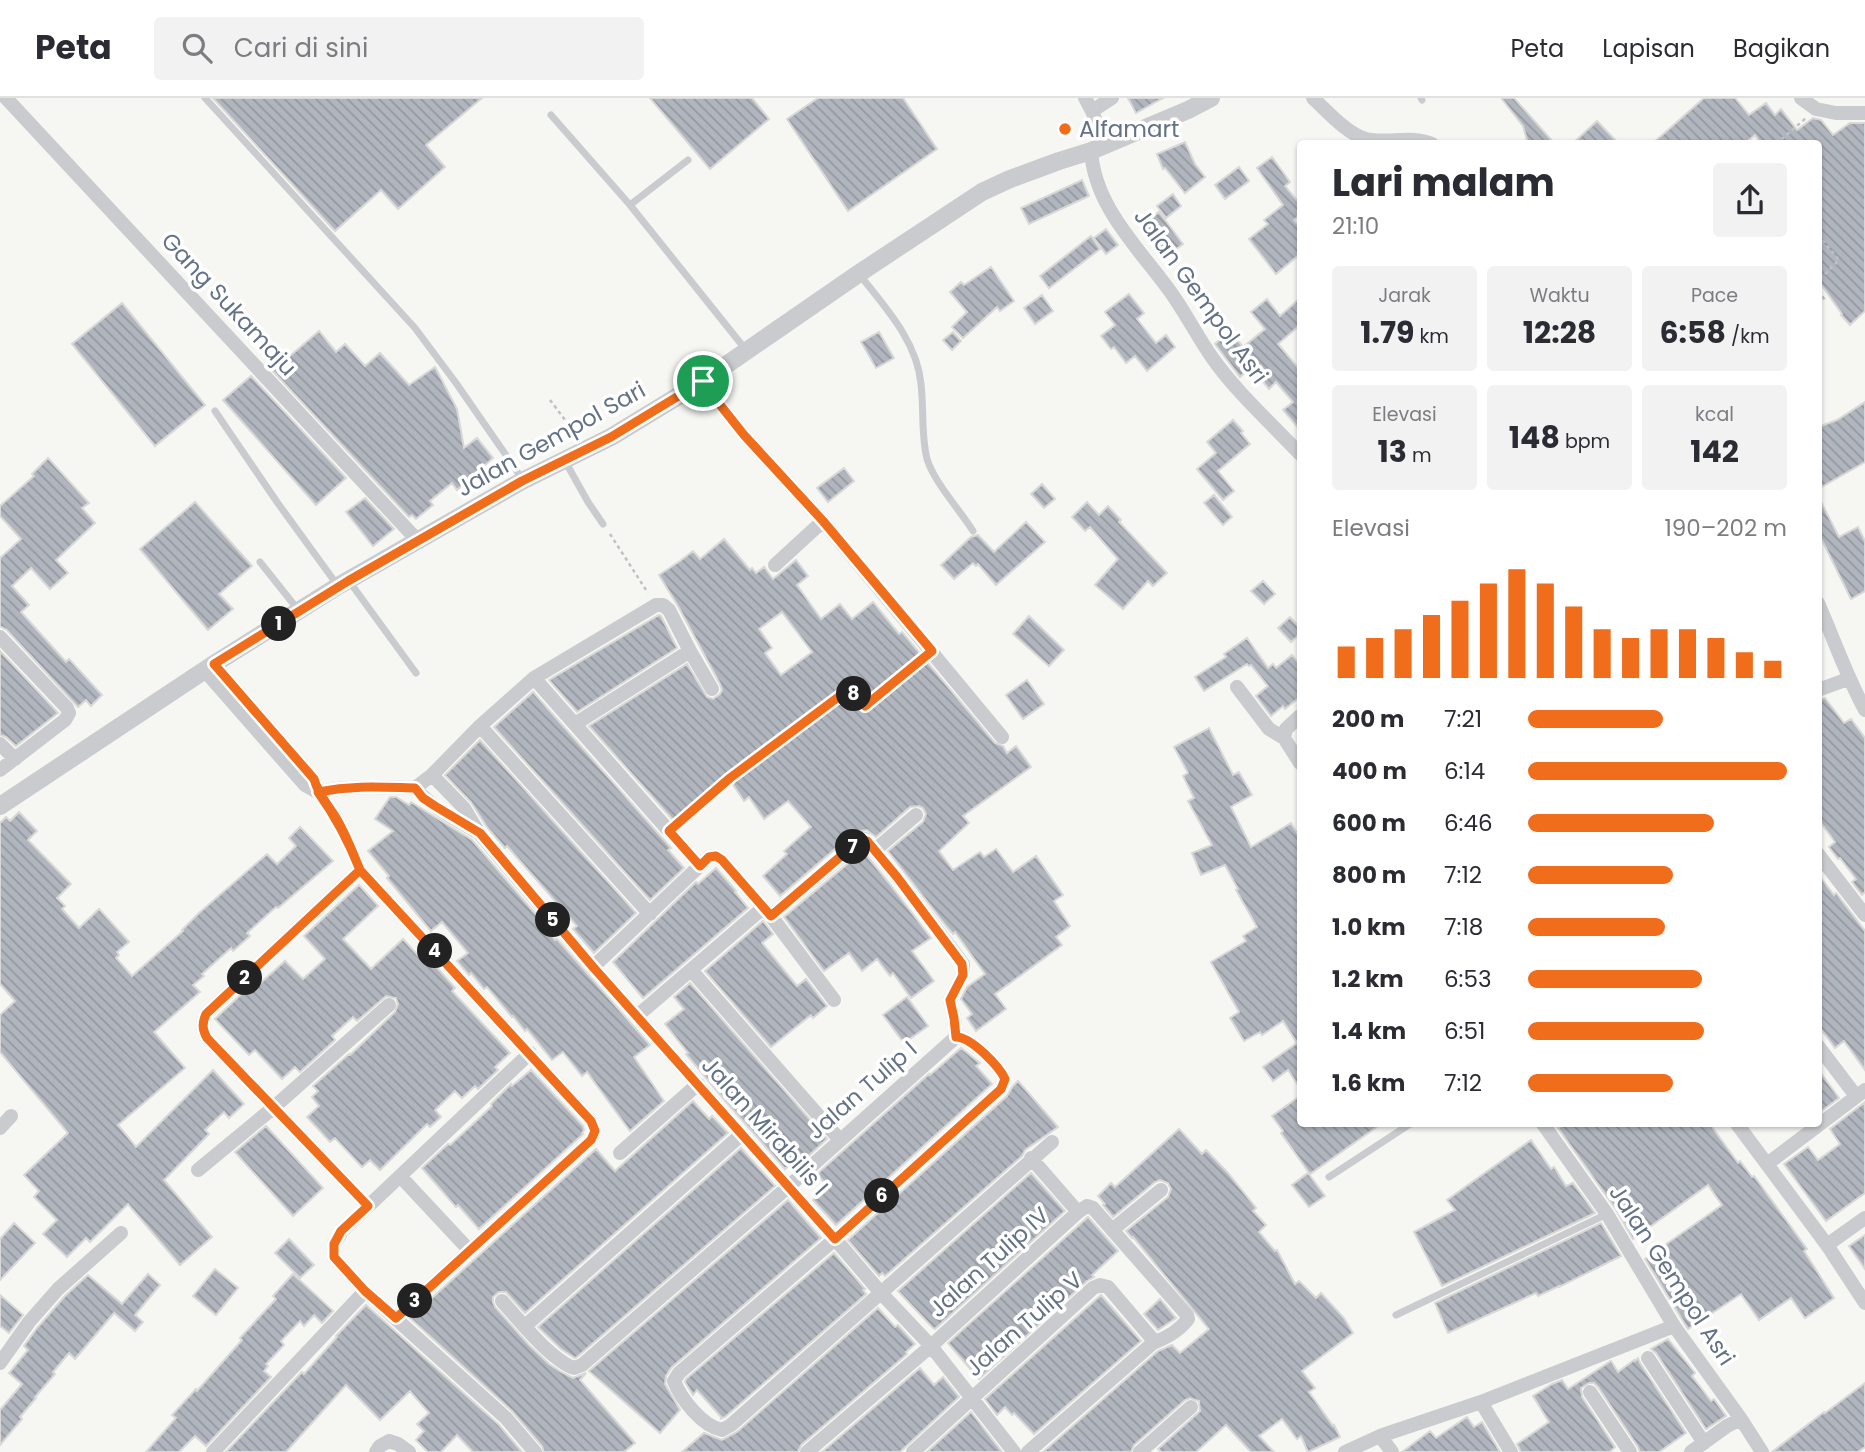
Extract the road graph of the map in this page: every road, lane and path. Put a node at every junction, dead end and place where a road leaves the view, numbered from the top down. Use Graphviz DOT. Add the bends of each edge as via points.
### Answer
graph roads {
  1 [pos="6,98"];
  2 [pos="205,98"];
  3 [pos="1112,98"];
  4 [pos="1211,98"];
  5 [pos="1313,98"];
  6 [pos="1801,98"];
  7 [pos="1088,104"];
  8 [pos="1816,109"];
  9 [pos="1865,113"];
  10 [pos="551,115"];
  11 [pos="1417,140"];
  12 [pos="1781,140"];
  13 [pos="1098,148"];
  14 [pos="688,160"];
  15 [pos="630,205"];
  16 [pos="1822,241"];
  17 [pos="858,274"];
  18 [pos="1822,277"];
  19 [pos="1822,296"];
  20 [pos="1826,301"];
  21 [pos="747,350"];
  22 [pos="703,381"];
  23 [pos="550,400"];
  24 [pos="215,411"];
  25 [pos="588,449"];
  26 [pos="1297,451"];
  27 [pos="565,461"];
  28 [pos="522,481"];
  29 [pos="823,521"];
  30 [pos="603,524"];
  31 [pos="973,531"];
  32 [pos="419,542"];
  33 [pos="260,562"];
  34 [pos="775,565"];
  35 [pos="343,584"];
  36 [pos="656,605"];
  37 [pos="299,612"];
  38 [pos="1822,612"];
  39 [pos="0,637"];
  40 [pos="690,651"];
  41 [pos="932,651"];
  42 [pos="210,668"];
  43 [pos="416,673"];
  44 [pos="534,678"];
  45 [pos="1848,678"];
  46 [pos="1237,687"];
  47 [pos="1822,688"];
  48 [pos="712,689"];
  49 [pos="1865,710"];
  50 [pos="1297,719"];
  51 [pos="575,724"];
  52 [pos="480,726"];
  53 [pos="1002,737"];
  54 [pos="1284,738"];
  55 [pos="0,744"];
  56 [pos="1297,758"];
  57 [pos="15,759"];
  58 [pos="0,770"];
  59 [pos="432,775"];
  60 [pos="415,788"];
  61 [pos="318,792"];
  62 [pos="0,806"];
  63 [pos="916,815"];
  64 [pos="669,831"];
  65 [pos="480,833"];
  66 [pos="875,850"];
  67 [pos="1822,859"];
  68 [pos="700,866"];
  69 [pos="360,870"];
  70 [pos="767,912"];
  71 [pos="650,914"];
  72 [pos="1865,915"];
  73 [pos="593,967"];
  74 [pos="691,970"];
  75 [pos="834,1000"];
  76 [pos="389,1005"];
  77 [pos="637,1016"];
  78 [pos="963,1039"];
  79 [pos="1822,1050"];
  80 [pos="530,1053"];
  81 [pos="698,1084"];
  82 [pos="1861,1093"];
  83 [pos="273,1108"];
  84 [pos="11,1116"];
  85 [pos="1822,1122"];
  86 [pos="1405,1127"];
  87 [pos="1545,1127"];
  88 [pos="1739,1127"];
  89 [pos="1816,1127"];
  90 [pos="0,1128"];
  91 [pos="742,1134"];
  92 [pos="840,1140"];
  93 [pos="1052,1142"];
  94 [pos="620,1153"];
  95 [pos="1031,1158"];
  96 [pos="1767,1164"];
  97 [pos="198,1170"];
  98 [pos="400,1176"];
  99 [pos="1329,1177"];
  100 [pos="788,1187"];
  101 [pos="1161,1190"];
  102 [pos="368,1206"];
  103 [pos="1078,1212"];
  104 [pos="1606,1214"];
  105 [pos="1865,1218"];
  106 [pos="1112,1230"];
  107 [pos="121,1233"];
  108 [pos="835,1239"];
  109 [pos="1827,1245"];
  110 [pos="470,1251"];
  111 [pos="365,1291"];
  112 [pos="881,1293"];
  113 [pos="502,1301"];
  114 [pos="1865,1303"];
  115 [pos="1396,1315"];
  116 [pos="396,1318"];
  117 [pos="525,1326"];
  118 [pos="1674,1326"];
  119 [pos="1153,1343"];
  120 [pos="930,1346"];
  121 [pos="1648,1358"];
  122 [pos="0,1363"];
  123 [pos="1590,1392"];
  124 [pos="972,1400"];
  125 [pos="1480,1402"];
  126 [pos="1191,1406"];
  127 [pos="1741,1419"];
  128 [pos="1380,1436"];
  129 [pos="1704,1443"];
  130 [pos="213,1452"];
  131 [pos="376,1452"];
  132 [pos="409,1452"];
  133 [pos="536,1452"];
  134 [pos="807,1452"];
  135 [pos="913,1452"];
  136 [pos="1014,1452"];
  137 [pos="1028,1452"];
  138 [pos="1140,1452"];
  139 [pos="1345,1452"];
  140 [pos="1392,1452"];
  141 [pos="1511,1452"];
  142 [pos="1630,1452"];
  143 [pos="1691,1452"];
  144 [pos="1762,1452"];
  1 -- 32 [label="street, Gang Sukamaju"];
  2 -- 28 [label="lane" via="415,328"];
  3 -- 7 [label="street"];
  4 -- 13 [label="street, Jalan Gempol Sari"];
  5 -- 11 [label="street" via="1335,120 1364,138"];
  6 -- 8 [label="street"];
  7 -- 13 [label="street, Jalan Gempol Asri"];
  8 -- 9 [label="street"];
  8 -- 12 [label="path"];
  10 -- 15 [label="lane"];
  13 -- 17 [label="street, Jalan Gempol Sari" via="982,192"];
  13 -- 26 [label="street, Jalan Gempol Asri" via="1092,165 1116,220 1175,298 1211,356"];
  14 -- 15 [label="lane"];
  15 -- 21 [label="lane"];
  16 -- 18 [label="path" via="1839,260"];
  17 -- 21 [label="street, Jalan Gempol Sari"];
  17 -- 31 [label="lane" via="911,346 919,368 927,458"];
  19 -- 20 [label="path"];
  21 -- 22 [label="street, Jalan Gempol Sari"];
  22 -- 25 [label="street, Jalan Gempol Sari"];
  22 -- 29 [label="street" via="744,435"];
  23 -- 25 [label="path"];
  24 -- 35 [label="lane" via="277,502"];
  25 -- 27 [label="street, Jalan Gempol Sari"];
  27 -- 28 [label="street, Jalan Gempol Sari"];
  27 -- 30 [label="lane"];
  28 -- 32 [label="street, Jalan Gempol Sari"];
  29 -- 34 [label="street"];
  29 -- 41 [label="street"];
  30 -- 36 [label="path"];
  32 -- 35 [label="street, Jalan Gempol Sari"];
  33 -- 37 [label="lane"];
  35 -- 37 [label="street, Jalan Gempol Sari"];
  35 -- 43 [label="lane"];
  36 -- 40 [label="street" via="669,610"];
  36 -- 44 [label="street"];
  37 -- 42 [label="street, Jalan Gempol Sari"];
  38 -- 45 [label="street"];
  39 -- 57 [label="street" via="69,713"];
  40 -- 48 [label="street"];
  40 -- 51 [label="street"];
  41 -- 53 [label="street"];
  41 -- 64 [label="path" via="865,706 853,693 841,695 730,778"];
  42 -- 61 [label="street" via="305,785"];
  42 -- 62 [label="street, Jalan Gempol Sari"];
  44 -- 51 [label="street"];
  44 -- 52 [label="street"];
  45 -- 47 [label="street"];
  45 -- 49 [label="street"];
  46 -- 54 [label="street" via="1269,729"];
  50 -- 54 [label="street"];
  51 -- 64 [label="street"];
  52 -- 59 [label="street"];
  52 -- 71 [label="street"];
  54 -- 56 [label="street"];
  55 -- 57 [label="street"];
  57 -- 58 [label="street"];
  59 -- 60 [label="street"];
  59 -- 65 [label="street, Jalan Mirabilis I" via="464,808"];
  60 -- 61 [label="street" via="367,786"];
  60 -- 65 [label="street, Jalan Mirabilis I" via="423,798"];
  61 -- 69 [label="street"];
  63 -- 66 [label="street"];
  64 -- 68 [label="street"];
  65 -- 73 [label="street, Jalan Mirabilis I"];
  66 -- 70 [label="street" via="861,839"];
  66 -- 78 [label="street" via="962,964 963,975 950,1000"];
  67 -- 72 [label="street"];
  68 -- 70 [label="street" via="709,857 722,860"];
  68 -- 71 [label="street"];
  69 -- 80 [label="street"];
  69 -- 83 [label="street" via="202,1022 207,1038"];
  70 -- 74 [label="street"];
  70 -- 75 [label="street"];
  71 -- 73 [label="street"];
  73 -- 77 [label="street, Jalan Mirabilis I"];
  74 -- 77 [label="street"];
  74 -- 92 [label="street"];
  76 -- 83 [label="street"];
  77 -- 81 [label="street, Jalan Mirabilis I"];
  78 -- 92 [label="street, Jalan Tulip I"];
  78 -- 108 [label="street" via="1002,1072 1001,1089"];
  79 -- 82 [label="street"];
  80 -- 98 [label="street"];
  80 -- 110 [label="street" via="595,1131 591,1140"];
  81 -- 91 [label="street, Jalan Mirabilis I"];
  81 -- 94 [label="street"];
  82 -- 85 [label="street"];
  83 -- 97 [label="street"];
  83 -- 102 [label="street"];
  84 -- 90 [label="street"];
  86 -- 99 [label="lane"];
  87 -- 104 [label="street, Jalan Gempol Asri"];
  88 -- 96 [label="street"];
  89 -- 96 [label="street"];
  91 -- 100 [label="street, Jalan Mirabilis I"];
  91 -- 117 [label="street"];
  92 -- 100 [label="street, Jalan Tulip I"];
  93 -- 95 [label="street"];
  95 -- 103 [label="street"];
  95 -- 112 [label="street"];
  96 -- 109 [label="street"];
  98 -- 102 [label="street"];
  98 -- 110 [label="street"];
  100 -- 108 [label="street, Jalan Mirabilis I"];
  100 -- 117 [label="street, Jalan Tulip I" via="582,1365 566,1365"];
  101 -- 106 [label="street"];
  102 -- 111 [label="street" via="334,1244 334,1257"];
  103 -- 106 [label="street" via="1093,1208"];
  103 -- 120 [label="street, Jalan Tulip IV"];
  104 -- 115 [label="lane"];
  104 -- 118 [label="street, Jalan Gempol Asri"];
  105 -- 109 [label="street"];
  106 -- 119 [label="street" via="1187,1315 1183,1325"];
  107 -- 122 [label="street" via="58,1289"];
  108 -- 112 [label="street, Jalan Mirabilis I"];
  108 -- 112 [label="street" via="679,1373 674,1381 677,1389 704,1423 722,1430 731,1425"];
  109 -- 114 [label="street"];
  110 -- 116 [label="street"];
  111 -- 116 [label="street"];
  111 -- 130 [label="street"];
  112 -- 120 [label="street, Jalan Mirabilis I"];
  113 -- 117 [label="street, Jalan Tulip I"];
  116 -- 133 [label="street" via="506,1418"];
  118 -- 125 [label="street"];
  118 -- 127 [label="street, Jalan Gempol Asri"];
  119 -- 124 [label="street, Jalan Tulip V" via="1108,1287 1101,1285"];
  119 -- 137 [label="street"];
  120 -- 124 [label="street, Jalan Mirabilis I"];
  120 -- 134 [label="street, Jalan Tulip IV"];
  121 -- 129 [label="street"];
  123 -- 142 [label="street"];
  124 -- 135 [label="street, Jalan Tulip V"];
  124 -- 136 [label="street, Jalan Mirabilis I"];
  125 -- 128 [label="street"];
  125 -- 141 [label="street"];
  126 -- 138 [label="street"];
  127 -- 129 [label="street"];
  127 -- 144 [label="street, Jalan Gempol Asri"];
  128 -- 139 [label="street"];
  128 -- 140 [label="street"];
  129 -- 143 [label="street"];
  131 -- 132 [label="street" via="389,1441"];
}
